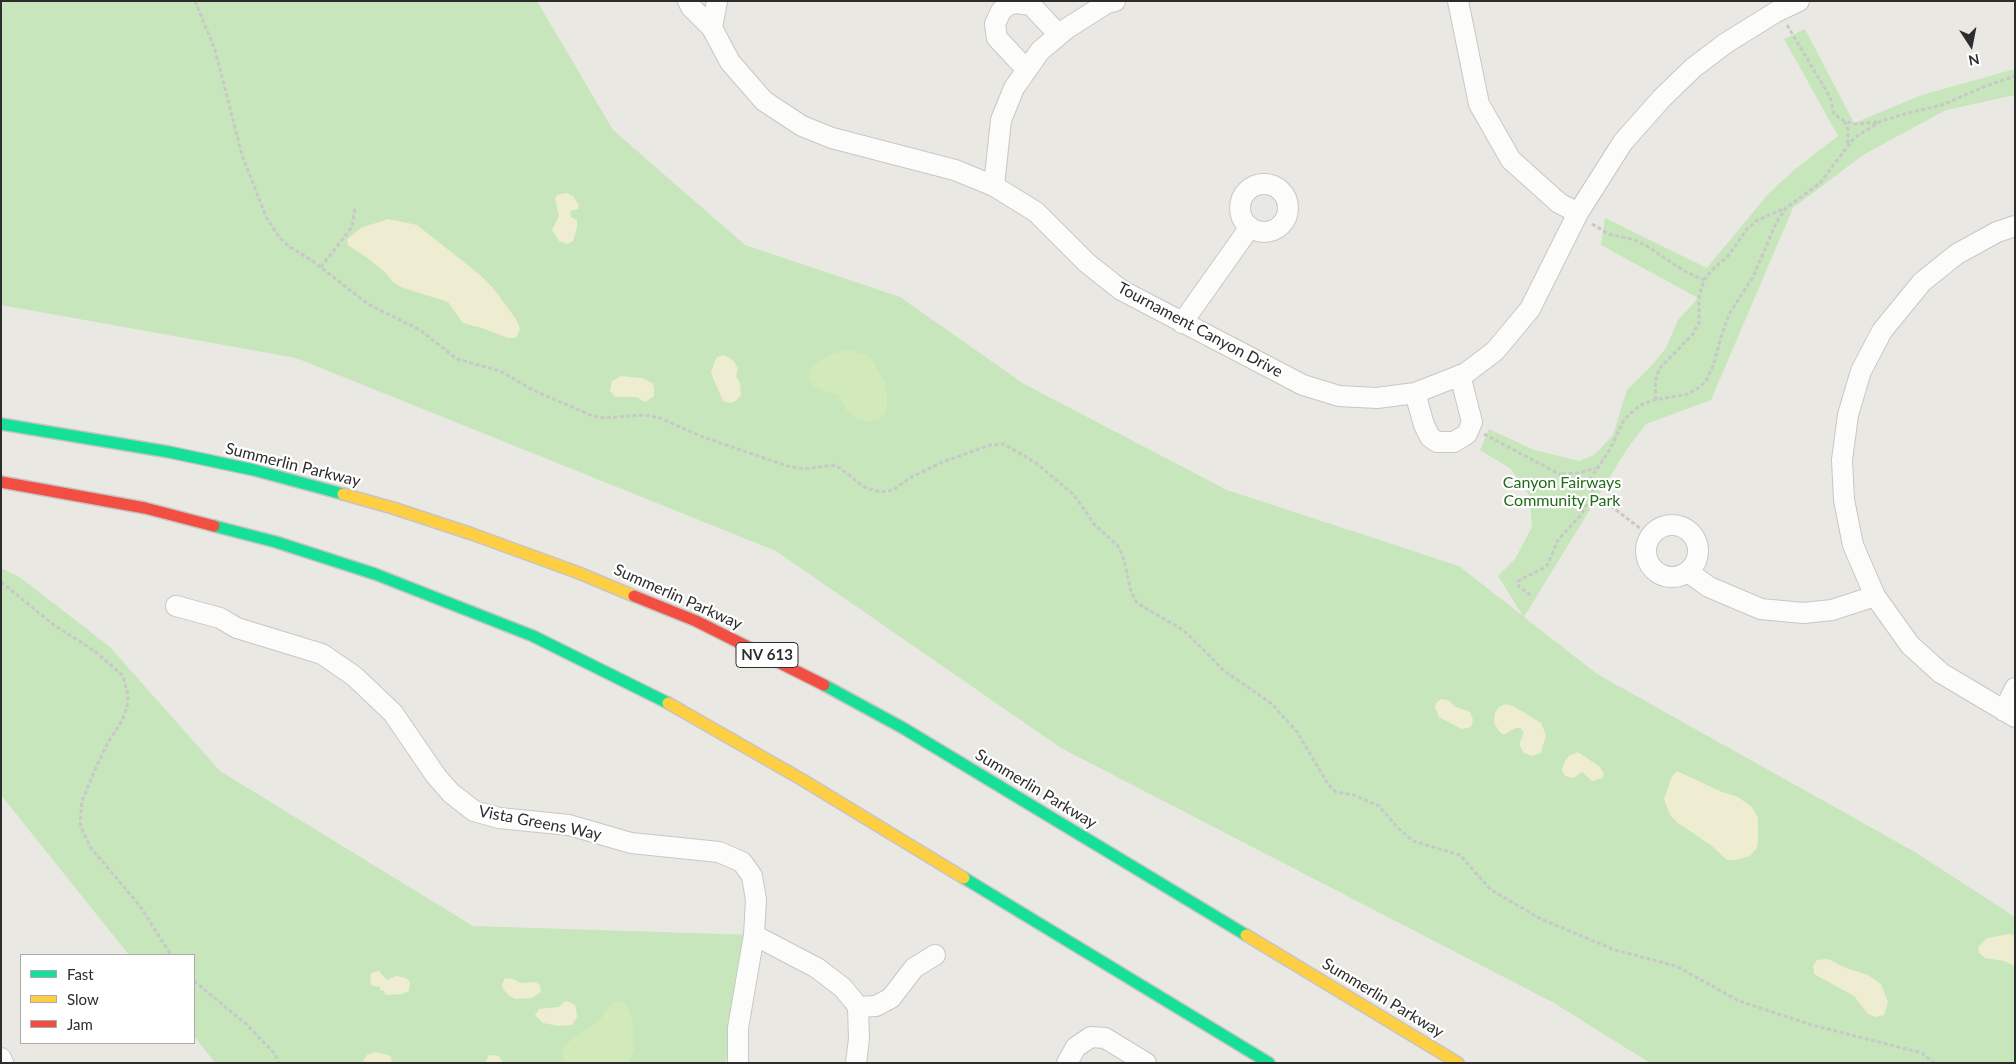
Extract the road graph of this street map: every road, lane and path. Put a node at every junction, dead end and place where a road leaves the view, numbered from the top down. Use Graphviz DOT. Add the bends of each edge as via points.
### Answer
graph roads {
  1 [pos="196,1"];
  2 [pos="688,1"];
  3 [pos="717,1"];
  4 [pos="1115,1"];
  5 [pos="1458,1"];
  6 [pos="1799,1"];
  7 [pos="1773,7"];
  8 [pos="712,28"];
  9 [pos="1059,35"];
  10 [pos="1027,70"];
  11 [pos="2015,76"];
  12 [pos="1844,121"];
  13 [pos="1881,121"];
  14 [pos="1846,149"];
  15 [pos="994,186"];
  16 [pos="356,208"];
  17 [pos="1786,208"];
  18 [pos="1578,213"];
  19 [pos="2015,226"];
  20 [pos="1250,227"];
  21 [pos="321,267"];
  22 [pos="1704,280"];
  23 [pos="1182,323"];
  24 [pos="1460,375"];
  25 [pos="1415,393"];
  26 [pos="1656,400"];
  27 [pos="1,424"];
  28 [pos="1471,428"];
  29 [pos="1596,467"];
  30 [pos="1559,474"];
  31 [pos="1,482"];
  32 [pos="1591,489"];
  33 [pos="1650,536"];
  34 [pos="1688,572"];
  35 [pos="1,582"];
  36 [pos="1532,596"];
  37 [pos="1875,596"];
  38 [pos="176,606"];
  39 [pos="2015,688"];
  40 [pos="2010,714"];
  41 [pos="754,935"];
  42 [pos="170,954"];
  43 [pos="935,955"];
  44 [pos="195,983"];
  45 [pos="858,1007"];
  46 [pos="1,1058"];
  47 [pos="3,1063"];
  48 [pos="279,1063"];
  49 [pos="738,1063"];
  50 [pos="856,1063"];
  51 [pos="1067,1063"];
  52 [pos="1146,1063"];
  53 [pos="1269,1063"];
  54 [pos="1458,1063"];
  55 [pos="1934,1063"];
  1 -- 21 [label="path" via="215,50 242,155 266,217 281,239"];
  2 -- 8 [label="street, Tournament Canyon Drive"];
  3 -- 8 [label="street"];
  4 -- 9 [label="street"];
  5 -- 18 [label="street" via="1479,104 1511,160 1559,203"];
  6 -- 7 [label="street, Tournament Canyon Drive"];
  7 -- 12 [label="path" via="1792,32 1830,97 1834,114"];
  7 -- 18 [label="street, Tournament Canyon Drive" via="1693,68 1662,98 1623,142"];
  8 -- 15 [label="street, Tournament Canyon Drive" via="730,62 764,101 802,126 832,138 955,170"];
  9 -- 10 [label="street" via="1040,51"];
  9 -- 10 [label="street" via="1028,4 1014,3 1001,10 995,24 997,38"];
  10 -- 15 [label="street" via="1014,88 1001,120"];
  11 -- 13 [label="path" via="1957,100"];
  12 -- 13 [label="path" via="1854,124"];
  12 -- 14 [label="path" via="1849,136"];
  13 -- 14 [label="path" via="1854,138"];
  14 -- 17 [label="path" via="1820,183"];
  15 -- 23 [label="street, Tournament Canyon Drive" via="1036,212 1087,263 1121,290"];
  16 -- 21 [label="path" via="352,227"];
  17 -- 22 [label="path" via="1756,221"];
  17 -- 26 [label="path" via="1776,223 1753,277 1729,314 1706,380 1688,394"];
  18 -- 22 [label="path" via="1609,234 1641,243"];
  18 -- 24 [label="street, Tournament Canyon Drive" via="1530,309 1495,351"];
  19 -- 37 [label="street" via="1957,254 1922,282 1882,331 1861,371 1848,415 1842,460 1844,500 1853,545"];
  20 -- 23 [label="street"];
  21 -- 55 [label="path" via="368,304 420,330 457,359 500,371 576,410 604,418 660,418 787,466 833,465 872,491 893,490 940,464 990,445 1004,444 1036,463 1074,495 1094,524 1118,546 1130,591 1137,603 1183,630 1223,670 1272,704 1297,732 1336,792 1379,806 1413,841 1460,855 1491,890 1541,919 1615,950 1676,966 1739,1001 1812,1025 1922,1053"];
  22 -- 26 [label="path" via="1699,296 1699,322 1693,334 1660,369 1655,383"];
  23 -- 25 [label="street, Tournament Canyon Drive" via="1303,385 1340,396 1378,398"];
  24 -- 25 [label="street, Tournament Canyon Drive"];
  24 -- 28 [label="street"];
  25 -- 28 [label="street" via="1430,437 1438,442 1454,442"];
  26 -- 29 [label="path" via="1643,404 1624,420 1609,451"];
  27 -- 54 [label="highway, Summerlin Parkway / NV 613" via="169,452 328,490 472,534 652,602 768,656 904,728"];
  28 -- 30 [label="path"];
  29 -- 30 [label="path" via="1579,473"];
  29 -- 32 [label="path" via="1590,478"];
  30 -- 32 [label="path"];
  31 -- 53 [label="highway" via="145,508 276,542 375,574 533,636 661,699 801,779"];
  32 -- 33 [label="path"];
  32 -- 36 [label="path" via="1588,503 1558,540 1548,564 1518,581 1519,586"];
  33 -- 34 [label="street" via="1646,552 1648,562 1655,570 1668,577"];
  33 -- 34 [label="street" via="1670,525 1689,531 1696,539 1698,549 1697,559"];
  34 -- 37 [label="street" via="1709,587 1761,609 1803,613 1832,610"];
  35 -- 42 [label="path" via="54,625 96,652 123,676 128,695 126,707 122,721 96,765 82,801 82,830 92,848 140,906"];
  37 -- 40 [label="street" via="1910,645 1941,673"];
  38 -- 41 [label="street, Vista Greens Way" via="322,654 354,676 393,712 436,776 474,811 499,818 569,826 631,842 718,852 742,862 752,876 756,900"];
  39 -- 40 [label="street"];
  41 -- 45 [label="street" via="817,968 842,987"];
  41 -- 49 [label="street, Vista Greens Way" via="738,1028"];
  43 -- 45 [label="street" via="914,968 891,998 876,1006"];
  44 -- 48 [label="path" via="246,1024 275,1054"];
  45 -- 50 [label="street"];
  46 -- 47 [label="street"];
  51 -- 52 [label="street" via="1076,1047 1091,1037 1105,1038"];
}
